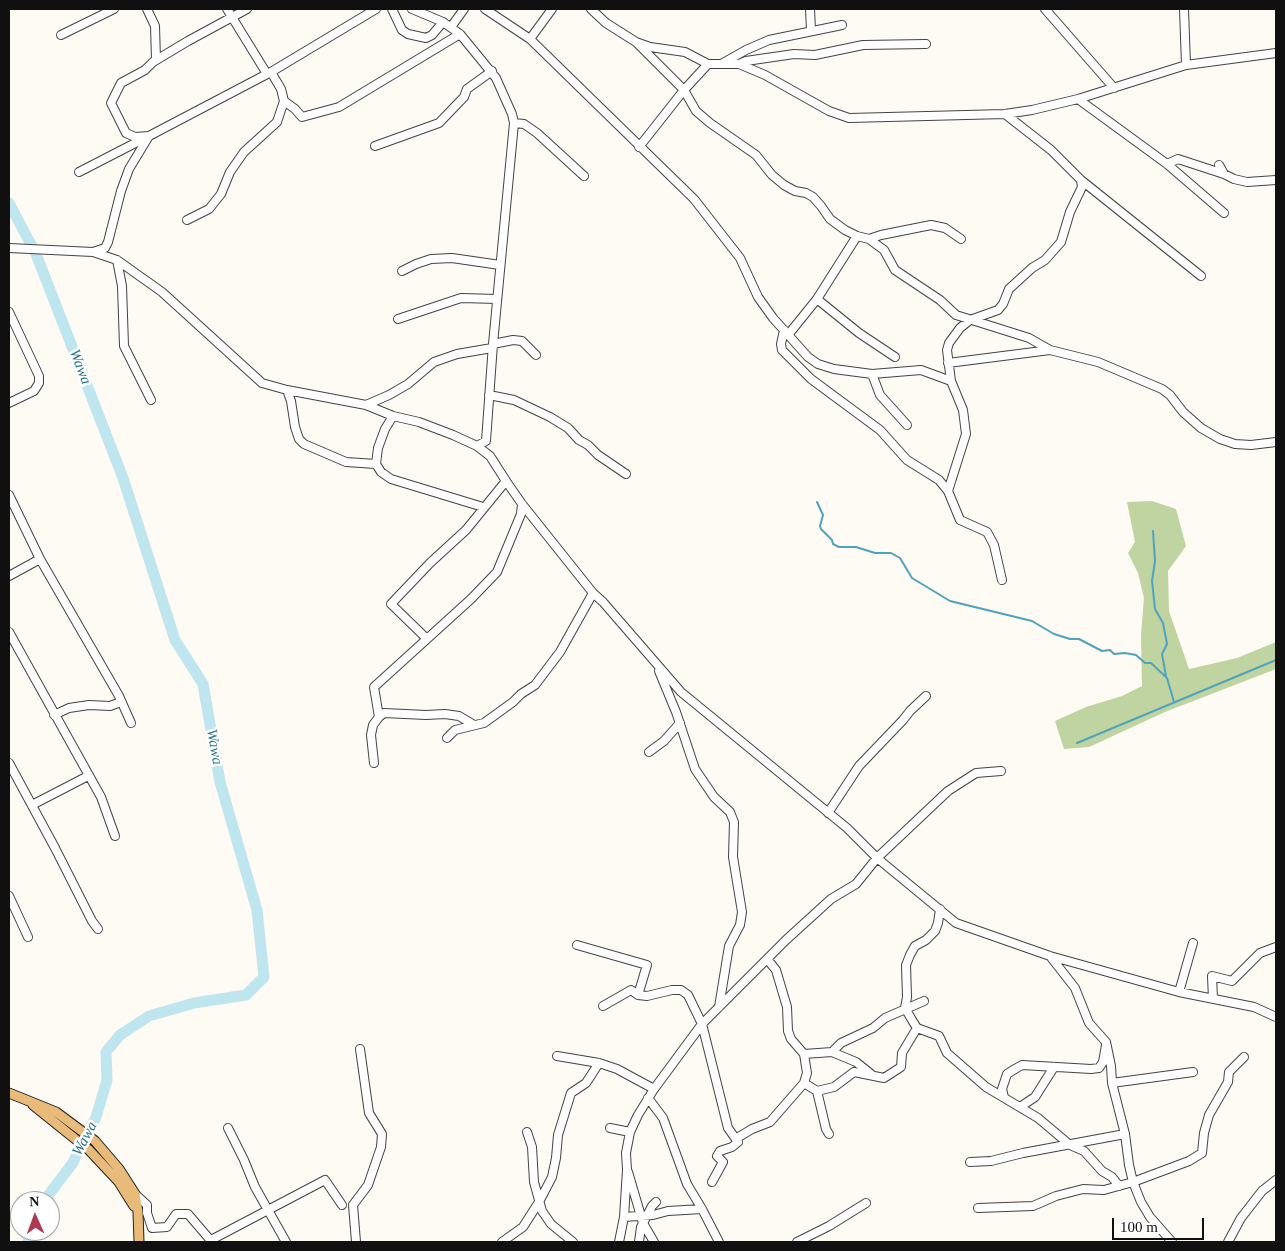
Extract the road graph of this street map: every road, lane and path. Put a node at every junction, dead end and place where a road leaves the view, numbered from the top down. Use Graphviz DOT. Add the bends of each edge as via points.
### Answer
graph roads {
  1 [pos="114,9"];
  2 [pos="146,9"];
  3 [pos="227,9"];
  4 [pos="247,9"];
  5 [pos="376,9"];
  6 [pos="392,9"];
  7 [pos="412,9"];
  8 [pos="464,9"];
  9 [pos="485,9"];
  10 [pos="552,9"];
  11 [pos="591,9"];
  12 [pos="810,9"];
  13 [pos="1045,9"];
  14 [pos="1184,9"];
  15 [pos="234,17"];
  16 [pos="443,22"];
  17 [pos="842,25"];
  18 [pos="451,27"];
  19 [pos="811,30"];
  20 [pos="460,34"];
  21 [pos="61,35"];
  22 [pos="530,39"];
  23 [pos="636,42"];
  24 [pos="926,44"];
  25 [pos="1276,53"];
  26 [pos="156,60"];
  27 [pos="723,63"];
  28 [pos="708,64"];
  29 [pos="739,64"];
  30 [pos="1186,65"];
  31 [pos="492,71"];
  32 [pos="269,73"];
  33 [pos="1114,88"];
  34 [pos="684,90"];
  35 [pos="1078,99"];
  36 [pos="284,101"];
  37 [pos="1005,114"];
  38 [pos="514,123"];
  39 [pos="149,136"];
  40 [pos="375,146"];
  41 [pos="639,147"];
  42 [pos="1166,164"];
  43 [pos="1219,165"];
  44 [pos="79,172"];
  45 [pos="1224,174"];
  46 [pos="584,176"];
  47 [pos="1081,180"];
  48 [pos="1276,180"];
  49 [pos="1224,213"];
  50 [pos="187,220"];
  51 [pos="857,236"];
  52 [pos="869,239"];
  53 [pos="961,240"];
  54 [pos="9,248"];
  55 [pos="93,252"];
  56 [pos="117,260"];
  57 [pos="500,265"];
  58 [pos="402,271"];
  59 [pos="1200,276"];
  60 [pos="497,299"];
  61 [pos="817,299"];
  62 [pos="9,312"];
  63 [pos="398,319"];
  64 [pos="970,320"];
  65 [pos="786,333"];
  66 [pos="493,346"];
  67 [pos="1050,350"];
  68 [pos="536,355"];
  69 [pos="895,357"];
  70 [pos="948,363"];
  71 [pos="872,374"];
  72 [pos="950,381"];
  73 [pos="287,390"];
  74 [pos="489,395"];
  75 [pos="151,400"];
  76 [pos="9,403"];
  77 [pos="366,405"];
  78 [pos="393,416"];
  79 [pos="907,425"];
  80 [pos="486,440"];
  81 [pos="1276,442"];
  82 [pos="477,446"];
  83 [pos="490,456"];
  84 [pos="376,464"];
  85 [pos="626,474"];
  86 [pos="506,481"];
  87 [pos="948,491"];
  88 [pos="9,495"];
  89 [pos="522,504"];
  90 [pos="483,507"];
  91 [pos="40,559"];
  92 [pos="9,576"];
  93 [pos="1002,580"];
  94 [pos="593,593"];
  95 [pos="9,632"];
  96 [pos="426,638"];
  97 [pos="658,667"];
  98 [pos="926,696"];
  99 [pos="120,702"];
  100 [pos="54,715"];
  101 [pos="378,717"];
  102 [pos="131,722"];
  103 [pos="680,723"];
  104 [pos="474,725"];
  105 [pos="447,738"];
  106 [pos="649,752"];
  107 [pos="9,763"];
  108 [pos="374,763"];
  109 [pos="1001,771"];
  110 [pos="88,776"];
  111 [pos="32,805"];
  112 [pos="828,813"];
  113 [pos="115,836"];
  114 [pos="877,858"];
  115 [pos="9,896"];
  116 [pos="940,909"];
  117 [pos="98,929"];
  118 [pos="28,937"];
  119 [pos="1193,943"];
  120 [pos="577,945"];
  121 [pos="1276,947"];
  122 [pos="1050,956"];
  123 [pos="767,959"];
  124 [pos="1062,960"];
  125 [pos="1064,973"];
  126 [pos="1179,992"];
  127 [pos="638,995"];
  128 [pos="1213,999"];
  129 [pos="924,1001"];
  130 [pos="603,1006"];
  131 [pos="719,1007"];
  132 [pos="905,1008"];
  133 [pos="1276,1017"];
  134 [pos="702,1024"];
  135 [pos="917,1028"];
  136 [pos="1106,1042"];
  137 [pos="360,1049"];
  138 [pos="832,1052"];
  139 [pos="804,1054"];
  140 [pos="558,1056"];
  141 [pos="1244,1057"];
  142 [pos="599,1064"];
  143 [pos="1054,1067"];
  144 [pos="1193,1072"];
  145 [pos="874,1077"];
  146 [pos="804,1083"];
  147 [pos="1112,1083"];
  148 [pos="654,1089"];
  149 [pos="817,1091"];
  150 [pos="9,1093"];
  151 [pos="22,1097"];
  152 [pos="1004,1097"];
  153 [pos="648,1098"];
  154 [pos="1020,1107"];
  155 [pos="228,1128"];
  156 [pos="610,1128"];
  157 [pos="527,1132"];
  158 [pos="630,1132"];
  159 [pos="830,1134"];
  160 [pos="1125,1134"];
  161 [pos="738,1142"];
  162 [pos="1070,1145"];
  163 [pos="970,1162"];
  164 [pos="627,1170"];
  165 [pos="1276,1180"];
  166 [pos="712,1182"];
  167 [pos="1133,1182"];
  168 [pos="1119,1186"];
  169 [pos="135,1194"];
  170 [pos="539,1202"];
  171 [pos="656,1202"];
  172 [pos="866,1203"];
  173 [pos="342,1205"];
  174 [pos="978,1208"];
  175 [pos="702,1209"];
  176 [pos="267,1210"];
  177 [pos="138,1212"];
  178 [pos="624,1218"];
  179 [pos="644,1218"];
  180 [pos="212,1241"];
  181 [pos="139,1242"];
  182 [pos="286,1242"];
  183 [pos="356,1242"];
  184 [pos="502,1242"];
  185 [pos="573,1242"];
  186 [pos="619,1242"];
  187 [pos="639,1242"];
  188 [pos="654,1242"];
  189 [pos="719,1242"];
  190 [pos="797,1242"];
  191 [pos="1172,1242"];
  192 [pos="1228,1242"];
  1 -- 21 [label="street"];
  2 -- 26 [label="street" via="155,26"];
  3 -- 15 [label="street"];
  4 -- 15 [label="street"];
  5 -- 32 [label="street"];
  6 -- 16 [label="street" via="402,30 408,34 426,38"];
  7 -- 16 [label="street"];
  8 -- 18 [label="street"];
  9 -- 22 [label="street"];
  10 -- 22 [label="street"];
  11 -- 23 [label="street"];
  12 -- 19 [label="street"];
  13 -- 33 [label="street"];
  14 -- 30 [label="street"];
  15 -- 26 [label="street"];
  15 -- 32 [label="street"];
  16 -- 18 [label="street"];
  17 -- 19 [label="street"];
  18 -- 20 [label="street"];
  19 -- 27 [label="street" via="769,40"];
  20 -- 31 [label="street"];
  20 -- 36 [label="street" via="339,107 302,117"];
  22 -- 41 [label="street"];
  23 -- 28 [label="street" via="685,52"];
  23 -- 34 [label="street"];
  24 -- 29 [label="street" via="863,45 815,55 794,54"];
  25 -- 30 [label="street"];
  26 -- 39 [label="street" via="121,83 111,103 126,133 135,137"];
  27 -- 28 [label="street"];
  27 -- 29 [label="street"];
  28 -- 34 [label="street"];
  29 -- 37 [label="street" via="829,111 850,118"];
  30 -- 33 [label="street"];
  31 -- 38 [label="street"];
  31 -- 40 [label="street" via="467,89 464,97 439,123"];
  32 -- 36 [label="street" via="281,89"];
  32 -- 39 [label="street"];
  33 -- 35 [label="street"];
  34 -- 41 [label="street"];
  34 -- 51 [label="street" via="696,111 710,123 756,154 784,185 813,197 830,219"];
  35 -- 37 [label="street"];
  35 -- 42 [label="street"];
  36 -- 50 [label="street" via="277,122 244,152 230,172 222,194 209,209"];
  37 -- 47 [label="street" via="1052,150"];
  38 -- 46 [label="street" via="524,124 537,132"];
  38 -- 57 [label="street"];
  39 -- 44 [label="street"];
  39 -- 55 [label="street" via="129,169 108,242 105,248"];
  41 -- 65 [label="street" via="694,199 740,258 758,297"];
  42 -- 45 [label="street" via="1178,159"];
  42 -- 49 [label="street"];
  43 -- 45 [label="street"];
  45 -- 48 [label="street" via="1247,182"];
  47 -- 59 [label="street"];
  47 -- 64 [label="street" via="1082,187 1061,242 1010,289 998,310"];
  51 -- 52 [label="street"];
  51 -- 61 [label="street"];
  52 -- 53 [label="street" via="931,225 945,228"];
  52 -- 64 [label="street" via="884,250 895,270 940,300 956,316"];
  54 -- 55 [label="street"];
  55 -- 56 [label="street"];
  56 -- 73 [label="street" via="162,292 262,384"];
  56 -- 75 [label="street" via="122,286 124,346"];
  57 -- 58 [label="street" via="452,258 431,260"];
  57 -- 60 [label="street"];
  60 -- 63 [label="street" via="460,298"];
  60 -- 66 [label="street"];
  61 -- 65 [label="street"];
  61 -- 69 [label="street"];
  62 -- 76 [label="street" via="39,382 34,391"];
  64 -- 67 [label="street" via="1028,338"];
  64 -- 70 [label="street" via="949,342"];
  65 -- 71 [label="street" via="818,364"];
  65 -- 87 [label="street" via="782,350 795,363 880,430 907,460 939,480"];
  66 -- 68 [label="street" via="522,341"];
  66 -- 74 [label="street"];
  66 -- 77 [label="street" via="434,362 408,384"];
  67 -- 70 [label="street"];
  67 -- 81 [label="street" via="1098,362 1162,389 1201,428 1220,440 1235,444"];
  70 -- 72 [label="street"];
  71 -- 72 [label="street" via="921,370"];
  71 -- 79 [label="street" via="880,394"];
  72 -- 87 [label="street" via="963,410 966,434"];
  73 -- 77 [label="street"];
  73 -- 84 [label="street" via="295,427 304,444 346,462"];
  74 -- 80 [label="street"];
  74 -- 85 [label="street" via="514,400 556,421"];
  77 -- 78 [label="street"];
  78 -- 82 [label="street" via="419,422"];
  78 -- 84 [label="street" via="378,448"];
  80 -- 82 [label="street"];
  80 -- 83 [label="street"];
  82 -- 83 [label="street"];
  83 -- 86 [label="street"];
  84 -- 90 [label="street" via="390,479"];
  86 -- 89 [label="street"];
  86 -- 90 [label="street"];
  87 -- 93 [label="street" via="960,520 987,532 994,545"];
  88 -- 91 [label="street"];
  89 -- 94 [label="street"];
  89 -- 96 [label="street" via="521,514 497,572"];
  90 -- 96 [label="street" via="466,530 391,604"];
  91 -- 92 [label="street"];
  91 -- 99 [label="street"];
  94 -- 97 [label="street"];
  94 -- 104 [label="street" via="560,652 535,686 484,723"];
  95 -- 100 [label="street"];
  96 -- 101 [label="street" via="374,687"];
  97 -- 103 [label="street"];
  97 -- 112 [label="street" via="681,692"];
  98 -- 112 [label="street" via="859,766"];
  99 -- 100 [label="street" via="110,706 69,708"];
  99 -- 102 [label="street"];
  100 -- 110 [label="street"];
  101 -- 104 [label="street" via="384,713 445,714 459,716"];
  101 -- 108 [label="street" via="371,735"];
  103 -- 106 [label="street"];
  103 -- 131 [label="street" via="695,769 714,798 730,812 734,822 733,856 742,912 740,925 729,946"];
  104 -- 105 [label="street" via="455,730"];
  107 -- 111 [label="street"];
  109 -- 114 [label="street" via="976,773 948,791"];
  110 -- 111 [label="street"];
  110 -- 113 [label="street" via="101,797"];
  111 -- 117 [label="street"];
  112 -- 114 [label="street"];
  114 -- 116 [label="street"];
  114 -- 123 [label="street" via="856,884 831,899"];
  115 -- 118 [label="street"];
  116 -- 122 [label="street" via="956,923"];
  116 -- 132 [label="street" via="935,931 915,946 906,966"];
  119 -- 126 [label="street"];
  120 -- 127 [label="street" via="646,965"];
  121 -- 128 [label="street" via="1260,953 1232,981 1212,976"];
  122 -- 124 [label="street"];
  122 -- 125 [label="street"];
  123 -- 131 [label="street"];
  123 -- 139 [label="street" via="776,970 791,1039"];
  124 -- 125 [label="street"];
  124 -- 126 [label="street"];
  125 -- 136 [label="street" via="1075,988 1089,1023"];
  126 -- 128 [label="street"];
  127 -- 130 [label="street" via="631,990"];
  127 -- 134 [label="street" via="681,990 688,995"];
  128 -- 133 [label="street" via="1254,1007"];
  129 -- 132 [label="street"];
  131 -- 134 [label="street"];
  132 -- 135 [label="street"];
  132 -- 138 [label="street" via="841,1043"];
  134 -- 148 [label="street"];
  134 -- 161 [label="street" via="728,1128"];
  135 -- 145 [label="street" via="902,1053 901,1067 884,1078"];
  135 -- 152 [label="street" via="939,1036 947,1053 986,1087"];
  136 -- 143 [label="street" via="1099,1068"];
  136 -- 147 [label="street"];
  137 -- 183 [label="street" via="370,1113 382,1134 368,1185 352,1205"];
  138 -- 139 [label="street"];
  138 -- 145 [label="street" via="856,1062"];
  139 -- 146 [label="street" via="807,1073"];
  140 -- 142 [label="street"];
  141 -- 167 [label="street" via="1229,1072 1228,1082 1209,1116 1202,1153"];
  142 -- 148 [label="street" via="617,1069"];
  142 -- 170 [label="street" via="586,1083 571,1093 558,1135 552,1177"];
  143 -- 152 [label="street" via="1022,1066 1006,1074 1002,1089"];
  143 -- 154 [label="street" via="1035,1097"];
  144 -- 147 [label="street"];
  145 -- 149 [label="street" via="854,1072 834,1087"];
  146 -- 149 [label="street"];
  146 -- 161 [label="street" via="770,1122 737,1138"];
  147 -- 160 [label="street"];
  148 -- 153 [label="street"];
  149 -- 159 [label="street"];
  150 -- 151 [label="main road"];
  151 -- 169 [label="main road" via="56,1112 95,1141"];
  151 -- 177 [label="main road" via="89,1150 119,1182"];
  152 -- 154 [label="street"];
  153 -- 158 [label="street"];
  153 -- 175 [label="street" via="663,1118 687,1184"];
  154 -- 162 [label="street"];
  155 -- 176 [label="street"];
  156 -- 158 [label="street"];
  157 -- 170 [label="street"];
  158 -- 164 [label="street"];
  160 -- 162 [label="street"];
  160 -- 167 [label="street"];
  161 -- 166 [label="street" via="720,1151 717,1156 722,1162"];
  162 -- 163 [label="street" via="991,1162"];
  162 -- 168 [label="street" via="1084,1150"];
  164 -- 178 [label="street"];
  164 -- 179 [label="street"];
  165 -- 192 [label="street" via="1262,1191 1241,1218"];
  167 -- 168 [label="street"];
  167 -- 191 [label="street" via="1150,1217"];
  168 -- 174 [label="street" via="1104,1190 1083,1189 1033,1206"];
  169 -- 177 [label="main road"];
  169 -- 180 [label="street" via="147,1206 152,1228 167,1227 176,1214 188,1214"];
  170 -- 184 [label="street" via="523,1227"];
  170 -- 185 [label="street" via="551,1224"];
  171 -- 179 [label="street"];
  172 -- 190 [label="street"];
  173 -- 176 [label="street" via="325,1180"];
  175 -- 179 [label="street" via="668,1210"];
  175 -- 189 [label="street"];
  176 -- 180 [label="street"];
  176 -- 182 [label="street"];
  177 -- 181 [label="main road"];
  178 -- 179 [label="street"];
  178 -- 186 [label="street"];
  179 -- 187 [label="street"];
  179 -- 188 [label="street"];
}
